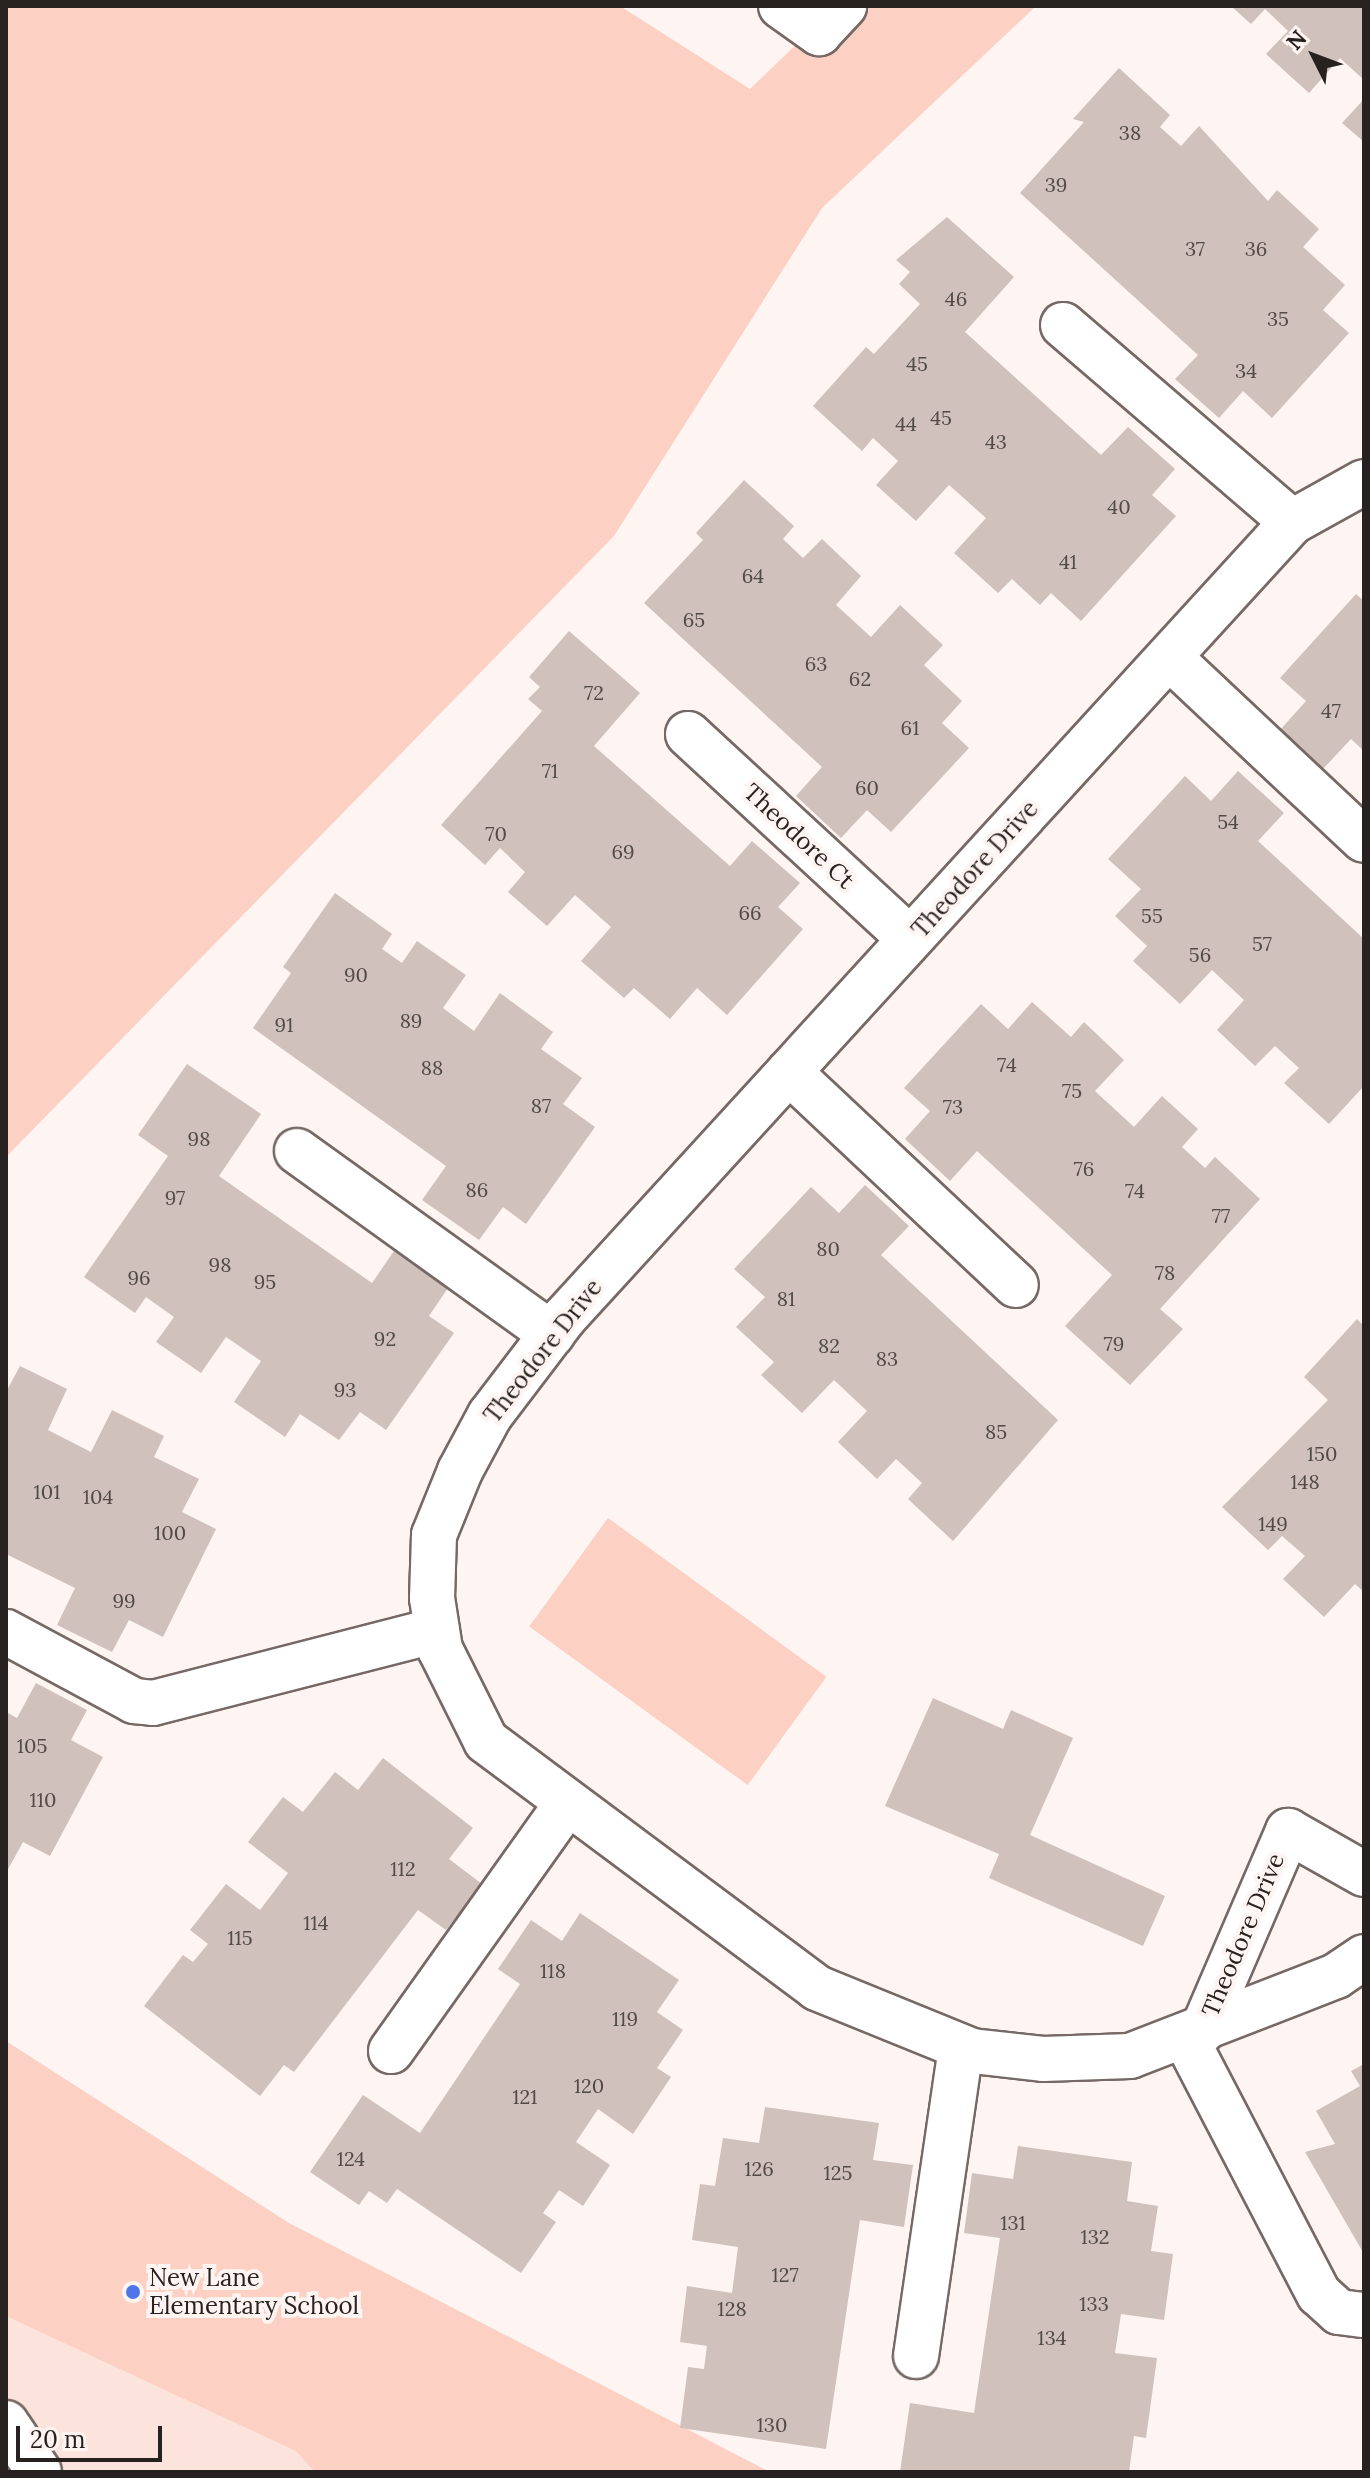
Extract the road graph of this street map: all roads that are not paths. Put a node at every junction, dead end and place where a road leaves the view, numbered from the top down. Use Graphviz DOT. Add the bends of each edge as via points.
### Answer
graph roads {
  1 [pos="781,6"];
  2 [pos="844,6"];
  3 [pos="1063,325"];
  4 [pos="1364,482"];
  5 [pos="1292,522"];
  6 [pos="1169,657"];
  7 [pos="688,734"];
  8 [pos="1364,840"];
  9 [pos="910,939"];
  10 [pos="789,1072"];
  11 [pos="297,1151"];
  12 [pos="1016,1285"];
  13 [pos="552,1334"];
  14 [pos="437,1630"];
  15 [pos="6,1632"];
  16 [pos="568,1802"];
  17 [pos="1364,1874"];
  18 [pos="1364,1957"];
  19 [pos="1194,2034"];
  20 [pos="961,2047"];
  21 [pos="391,2051"];
  22 [pos="1364,2315"];
  23 [pos="916,2356"];
  24 [pos="6,2423"];
  25 [pos="39,2472"];
  1 -- 2 [label="street" via="819,33"];
  3 -- 5 [label="street"];
  4 -- 5 [label="street, Theodore Drive"];
  5 -- 6 [label="street, Theodore Drive"];
  6 -- 8 [label="street"];
  6 -- 9 [label="street, Theodore Drive"];
  7 -- 9 [label="street, Theodore Ct"];
  9 -- 10 [label="street, Theodore Drive"];
  10 -- 12 [label="street"];
  10 -- 13 [label="street, Theodore Drive"];
  11 -- 13 [label="street"];
  13 -- 14 [label="street, Theodore Drive" via="490,1415 434,1535"];
  14 -- 15 [label="street" via="153,1703 134,1701"];
  14 -- 16 [label="street, Theodore Drive" via="461,1699 486,1741"];
  16 -- 20 [label="street, Theodore Drive" via="817,1988"];
  16 -- 21 [label="street"];
  17 -- 19 [label="street, Theodore Drive" via="1288,1831"];
  18 -- 19 [label="street, Theodore Drive" via="1336,1976"];
  19 -- 20 [label="street, Theodore Drive" via="1130,2056 1043,2059"];
  19 -- 22 [label="street" via="1319,2294 1339,2312"];
  20 -- 23 [label="street"];
  24 -- 25 [label="street"];
}
